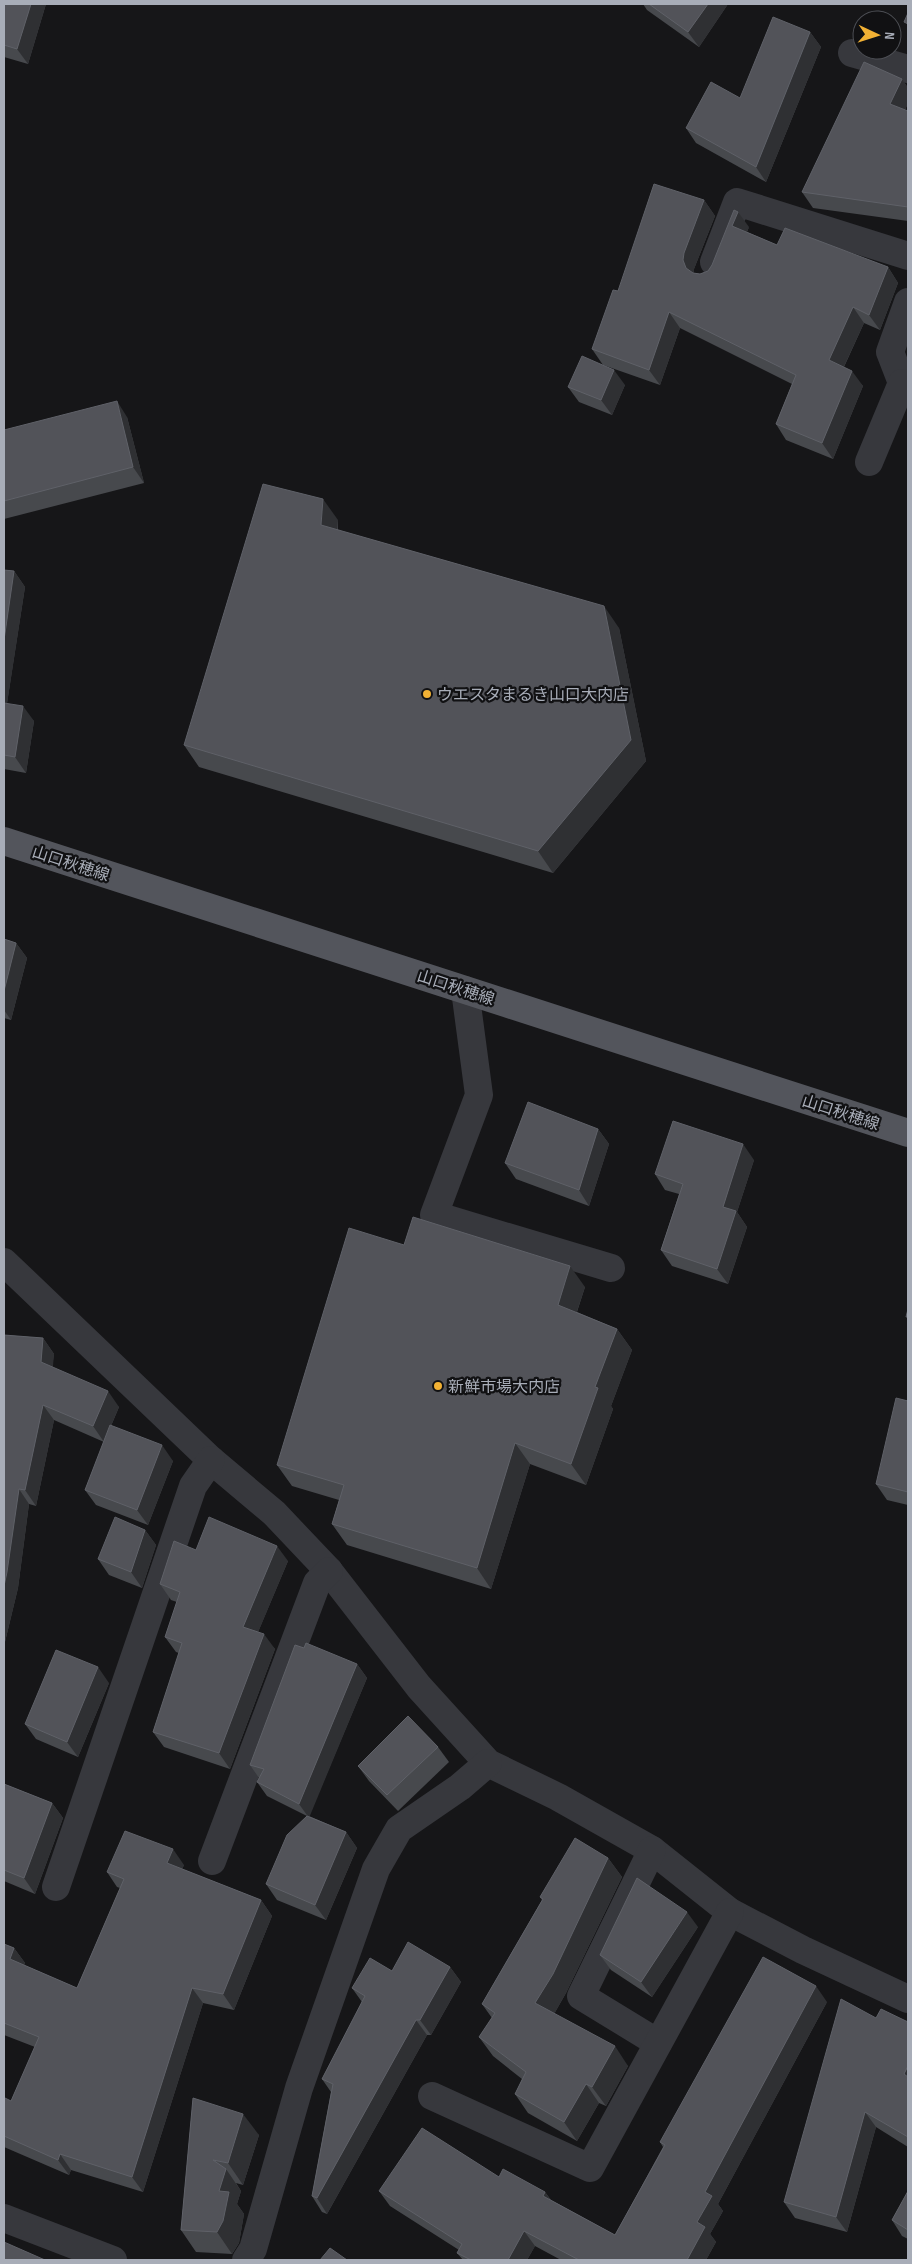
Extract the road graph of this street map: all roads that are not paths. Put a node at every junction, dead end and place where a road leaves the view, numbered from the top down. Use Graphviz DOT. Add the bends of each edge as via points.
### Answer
graph roads {
  1 [pos="876,60"];
  2 [pos="908,69"];
  3 [pos="908,256"];
  4 [pos="709,274"];
  5 [pos="908,302"];
  6 [pos="905,384"];
  7 [pos="869,462"];
  8 [pos="4,841"];
  9 [pos="465,990"];
  10 [pos="908,1133"];
  11 [pos="611,1268"];
  12 [pos="6,1270"];
  13 [pos="211,1460"];
  14 [pos="328,1571"];
  15 [pos="488,1763"];
  16 [pos="652,1850"];
  17 [pos="212,1861"];
  18 [pos="56,1887"];
  19 [pos="730,1912"];
  20 [pos="908,1999"];
  21 [pos="658,2043"];
  22 [pos="432,2096"];
  23 [pos="4,2218"];
  24 [pos="113,2260"];
  25 [pos="246,2260"];
  1 -- 2 [label="street"];
  3 -- 4 [label="street" via="736,202"];
  5 -- 6 [label="street" via="890,352"];
  6 -- 7 [label="street"];
  8 -- 9 [label="main road, 山口秋穂線"];
  9 -- 10 [label="main road, 山口秋穂線"];
  9 -- 11 [label="street" via="479,1095 434,1215"];
  12 -- 13 [label="street"];
  13 -- 14 [label="street" via="274,1513"];
  13 -- 18 [label="street" via="192,1486"];
  14 -- 15 [label="street" via="419,1687"];
  14 -- 17 [label="street" via="317,1583"];
  15 -- 16 [label="street" via="558,1797"];
  15 -- 25 [label="street" via="460,1787 399,1829 376,1869 299,2088 253,2249"];
  16 -- 19 [label="street"];
  16 -- 21 [label="street" via="581,1996"];
  19 -- 20 [label="street"];
  19 -- 21 [label="street"];
  21 -- 22 [label="street" via="590,2168"];
  23 -- 24 [label="street"];
}
